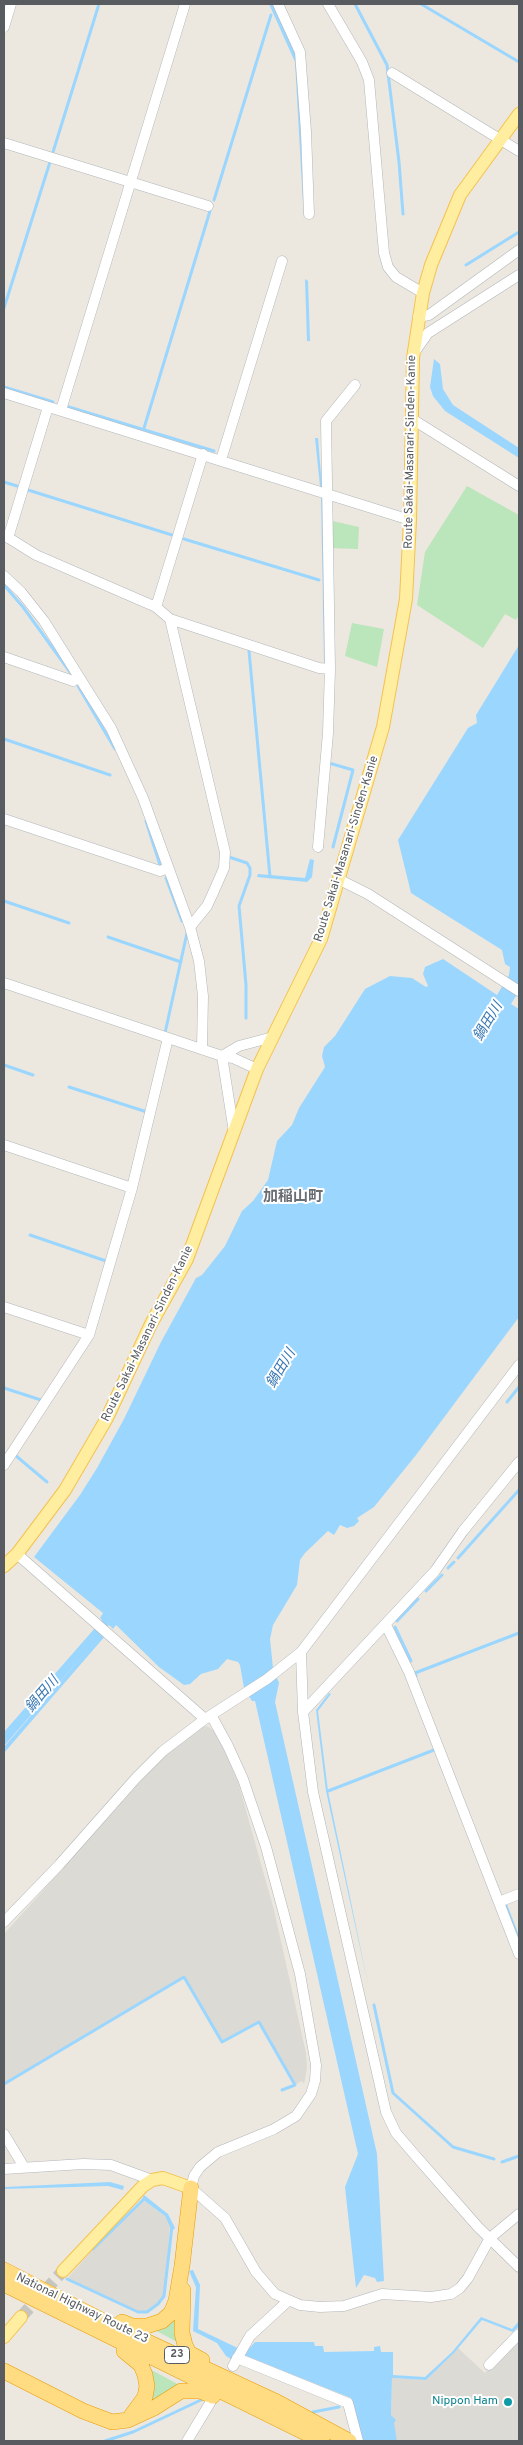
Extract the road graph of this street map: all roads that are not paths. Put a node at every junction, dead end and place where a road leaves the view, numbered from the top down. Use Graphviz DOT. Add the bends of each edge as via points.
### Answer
graph roads {
  1 [pos="11,4"];
  2 [pos="186,4"];
  3 [pos="278,4"];
  4 [pos="328,4"];
  5 [pos="4,27"];
  6 [pos="392,73"];
  7 [pos="519,114"];
  8 [pos="499,138"];
  9 [pos="4,143"];
  10 [pos="519,151"];
  11 [pos="131,182"];
  12 [pos="208,206"];
  13 [pos="309,214"];
  14 [pos="519,250"];
  15 [pos="282,261"];
  16 [pos="519,275"];
  17 [pos="423,293"];
  18 [pos="418,317"];
  19 [pos="413,354"];
  20 [pos="355,385"];
  21 [pos="4,393"];
  22 [pos="48,406"];
  23 [pos="61,410"];
  24 [pos="412,419"];
  25 [pos="203,454"];
  26 [pos="221,460"];
  27 [pos="519,486"];
  28 [pos="326,492"];
  29 [pos="410,520"];
  30 [pos="6,537"];
  31 [pos="4,576"];
  32 [pos="156,607"];
  33 [pos="170,619"];
  34 [pos="4,657"];
  35 [pos="330,669"];
  36 [pos="79,677"];
  37 [pos="4,819"];
  38 [pos="318,847"];
  39 [pos="168,868"];
  40 [pos="340,880"];
  41 [pos="190,926"];
  42 [pos="4,983"];
  43 [pos="519,991"];
  44 [pos="273,1037"];
  45 [pos="168,1038"];
  46 [pos="202,1048"];
  47 [pos="222,1056"];
  48 [pos="257,1069"];
  49 [pos="234,1132"];
  50 [pos="4,1145"];
  51 [pos="132,1188"];
  52 [pos="4,1307"];
  53 [pos="89,1335"];
  54 [pos="519,1365"];
  55 [pos="519,1462"];
  56 [pos="4,1465"];
  57 [pos="17,1554"];
  58 [pos="4,1566"];
  59 [pos="386,1625"];
  60 [pos="300,1652"];
  61 [pos="303,1712"];
  62 [pos="208,1717"];
  63 [pos="519,1894"];
  64 [pos="499,1902"];
  65 [pos="4,1922"];
  66 [pos="519,1954"];
  67 [pos="4,2134"];
  68 [pos="24,2166"];
  69 [pos="4,2169"];
  70 [pos="152,2180"];
  71 [pos="191,2188"];
  72 [pos="519,2214"];
  73 [pos="490,2238"];
  74 [pos="182,2266"];
  75 [pos="519,2267"];
  76 [pos="4,2270"];
  77 [pos="63,2271"];
  78 [pos="4,2284"];
  79 [pos="54,2296"];
  80 [pos="288,2301"];
  81 [pos="21,2317"];
  82 [pos="68,2317"];
  83 [pos="519,2334"];
  84 [pos="4,2337"];
  85 [pos="489,2365"];
  86 [pos="4,2371"];
  87 [pos="277,2402"];
  88 [pos="210,2403"];
  89 [pos="271,2416"];
  90 [pos="128,2420"];
  91 [pos="187,2441"];
  92 [pos="322,2441"];
  93 [pos="349,2441"];
  94 [pos="358,2441"];
  1 -- 5 [label="street"];
  2 -- 11 [label="street"];
  3 -- 13 [label="street" via="300,52"];
  4 -- 17 [label="street" via="369,80 384,253 388,266 396,277"];
  6 -- 8 [label="street"];
  7 -- 8 [label="main road, Route Sakai-Masanari-Sinden-Kanie"];
  8 -- 10 [label="street"];
  8 -- 17 [label="main road, Route Sakai-Masanari-Sinden-Kanie" via="460,195"];
  9 -- 11 [label="street"];
  11 -- 12 [label="street"];
  11 -- 23 [label="street"];
  14 -- 18 [label="street" via="429,316"];
  15 -- 26 [label="street"];
  16 -- 19 [label="street" via="428,332"];
  17 -- 18 [label="main road, Route Sakai-Masanari-Sinden-Kanie"];
  18 -- 19 [label="main road, Route Sakai-Masanari-Sinden-Kanie"];
  19 -- 24 [label="main road, Route Sakai-Masanari-Sinden-Kanie"];
  20 -- 28 [label="street" via="326,421"];
  21 -- 22 [label="street"];
  22 -- 23 [label="street"];
  22 -- 30 [label="street"];
  23 -- 25 [label="street"];
  24 -- 27 [label="street"];
  24 -- 29 [label="main road, Route Sakai-Masanari-Sinden-Kanie"];
  25 -- 26 [label="street"];
  25 -- 32 [label="street"];
  26 -- 28 [label="street"];
  28 -- 29 [label="street"];
  28 -- 35 [label="street"];
  29 -- 40 [label="main road, Route Sakai-Masanari-Sinden-Kanie" via="406,599 383,728"];
  30 -- 32 [label="street" via="36,555"];
  31 -- 36 [label="street" via="44,621"];
  32 -- 33 [label="street"];
  33 -- 35 [label="street"];
  33 -- 41 [label="street" via="225,852 224,868 213,894"];
  34 -- 36 [label="street" via="73,681"];
  35 -- 38 [label="street"];
  36 -- 39 [label="street" via="111,728 143,798"];
  37 -- 39 [label="street" via="160,871"];
  39 -- 41 [label="street"];
  40 -- 43 [label="street" via="368,894"];
  40 -- 44 [label="main road, Route Sakai-Masanari-Sinden-Kanie" via="321,939"];
  41 -- 46 [label="street" via="204,996"];
  42 -- 45 [label="street"];
  44 -- 47 [label="street" via="239,1046"];
  44 -- 48 [label="main road, Route Sakai-Masanari-Sinden-Kanie"];
  45 -- 46 [label="street"];
  45 -- 51 [label="street"];
  46 -- 47 [label="street"];
  47 -- 48 [label="street"];
  47 -- 49 [label="street"];
  48 -- 49 [label="main road, Route Sakai-Masanari-Sinden-Kanie"];
  49 -- 57 [label="main road, Route Sakai-Masanari-Sinden-Kanie" via="187,1259 151,1324 107,1418 65,1490"];
  50 -- 51 [label="street"];
  51 -- 53 [label="street"];
  52 -- 53 [label="street"];
  53 -- 56 [label="street"];
  54 -- 60 [label="street"];
  55 -- 59 [label="street" via="435,1571"];
  57 -- 58 [label="main road, Route Sakai-Masanari-Sinden-Kanie"];
  57 -- 62 [label="street"];
  59 -- 61 [label="street"];
  59 -- 64 [label="street" via="409,1672"];
  60 -- 61 [label="street"];
  60 -- 62 [label="street"];
  61 -- 73 [label="street" via="313,1792 386,2112 396,2133"];
  62 -- 65 [label="street" via="142,1771"];
  62 -- 71 [label="street" via="228,1746 243,1779 266,1847 300,1974 316,2065 311,2094 296,2116 218,2152 200,2167"];
  63 -- 64 [label="street"];
  64 -- 66 [label="street"];
  67 -- 68 [label="street"];
  68 -- 69 [label="street"];
  68 -- 70 [label="street" via="111,2165"];
  70 -- 71 [label="main road" via="163,2178"];
  70 -- 77 [label="main road"];
  71 -- 74 [label="highway, 23"];
  71 -- 80 [label="street" via="225,2218 265,2285"];
  72 -- 73 [label="street"];
  73 -- 75 [label="street"];
  73 -- 80 [label="street" via="468,2278 450,2294 431,2297 382,2294 332,2307"];
  74 -- 79 [label="highway, 23" via="171,2313 162,2321 147,2326 132,2326 88,2306"];
  74 -- 87 [label="highway, 23" via="182,2332 189,2353"];
  76 -- 79 [label="highway, National Highway Route 23 / 23"];
  78 -- 82 [label="highway, National Highway Route 23 / 23"];
  79 -- 87 [label="highway, National Highway Route 23 / 23"];
  80 -- 94 [label="street" via="250,2336 238,2357 348,2403"];
  81 -- 84 [label="main road"];
  82 -- 89 [label="highway, National Highway Route 23 / 23"];
  82 -- 90 [label="highway, 23" via="131,2355 141,2365 146,2374 145,2397"];
  83 -- 85 [label="street"];
  86 -- 90 [label="highway, 23" via="101,2419 112,2422"];
  87 -- 93 [label="highway, National Highway Route 23 / 23"];
  88 -- 91 [label="street"];
  89 -- 90 [label="highway, 23" via="191,2390 180,2391"];
  89 -- 92 [label="highway, National Highway Route 23 / 23"];
}
